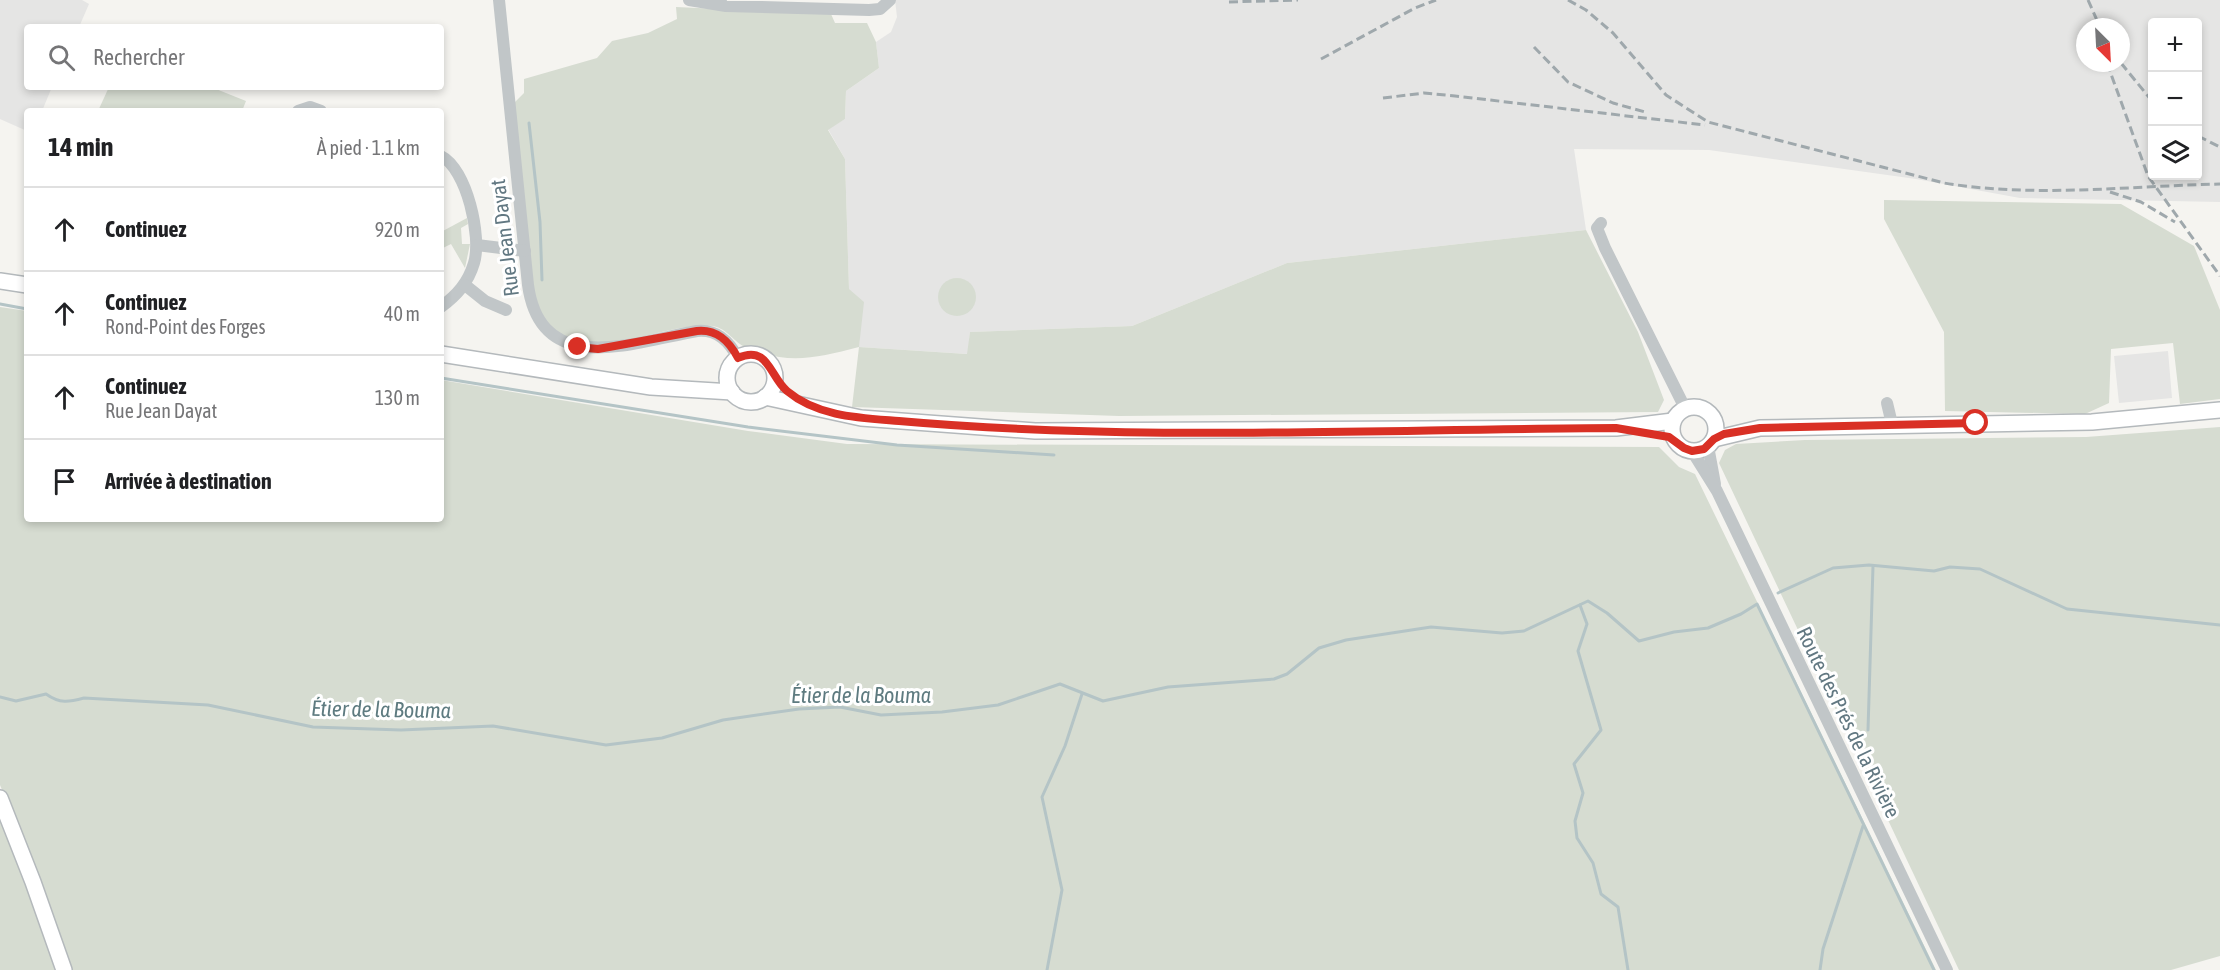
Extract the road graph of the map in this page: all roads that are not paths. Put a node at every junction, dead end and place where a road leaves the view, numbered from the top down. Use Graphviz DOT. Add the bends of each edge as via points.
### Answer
graph roads {
  1 [pos="499,0"];
  2 [pos="689,0"];
  3 [pos="890,0"];
  4 [pos="703,1"];
  5 [pos="444,159"];
  6 [pos="1601,223"];
  7 [pos="477,245"];
  8 [pos="525,251"];
  9 [pos="0,281"];
  10 [pos="24,285"];
  11 [pos="465,285"];
  12 [pos="444,304"];
  13 [pos="507,310"];
  14 [pos="444,354"];
  15 [pos="738,358"];
  16 [pos="729,371"];
  17 [pos="775,377"];
  18 [pos="690,388"];
  19 [pos="732,392"];
  20 [pos="765,397"];
  21 [pos="1887,403"];
  22 [pos="806,405"];
  23 [pos="1685,408"];
  24 [pos="2220,410"];
  25 [pos="1713,417"];
  26 [pos="1673,421"];
  27 [pos="1892,424"];
  28 [pos="1616,428"];
  29 [pos="1760,428"];
  30 [pos="1675,439"];
  31 [pos="1711,442"];
  32 [pos="1692,451"];
  33 [pos="1717,491"];
  34 [pos="0,798"];
  35 [pos="62,964"];
  36 [pos="1947,970"];
  1 -- 8 [label="street, Rue Jean Dayat"];
  2 -- 4 [label="street"];
  3 -- 4 [label="street" via="875,10 726,6"];
  5 -- 7 [label="street" via="463,184"];
  6 -- 23 [label="street" via="1597,228 1605,248"];
  7 -- 8 [label="street"];
  7 -- 11 [label="street"];
  8 -- 15 [label="street, Rue Jean Dayat" via="533,308 545,327 564,342 598,349 703,330 721,336"];
  9 -- 10 [label="main road"];
  11 -- 12 [label="street"];
  11 -- 13 [label="street" via="485,301"];
  14 -- 18 [label="main road" via="622,383"];
  15 -- 16 [label="main road"];
  15 -- 17 [label="main road" via="762,357"];
  16 -- 18 [label="main road"];
  16 -- 19 [label="main road"];
  17 -- 20 [label="main road" via="772,390"];
  17 -- 22 [label="main road"];
  18 -- 19 [label="main road"];
  19 -- 20 [label="main road" via="747,401"];
  20 -- 22 [label="main road"];
  21 -- 27 [label="street"];
  22 -- 28 [label="main road" via="861,418 1035,431"];
  23 -- 25 [label="main road" via="1701,407"];
  23 -- 26 [label="main road"];
  24 -- 27 [label="main road" via="2092,422"];
  25 -- 29 [label="main road"];
  25 -- 31 [label="main road" via="1716,428"];
  26 -- 28 [label="main road"];
  26 -- 30 [label="main road"];
  27 -- 29 [label="main road"];
  28 -- 30 [label="main road"];
  29 -- 31 [label="main road"];
  30 -- 32 [label="main road"];
  31 -- 32 [label="main road"];
  31 -- 33 [label="street, Route des Prés de la Rivière"];
  32 -- 33 [label="street, Route des Prés de la Rivière"];
  33 -- 36 [label="street, Route des Prés de la Rivière"];
  34 -- 35 [label="main road"];
}
